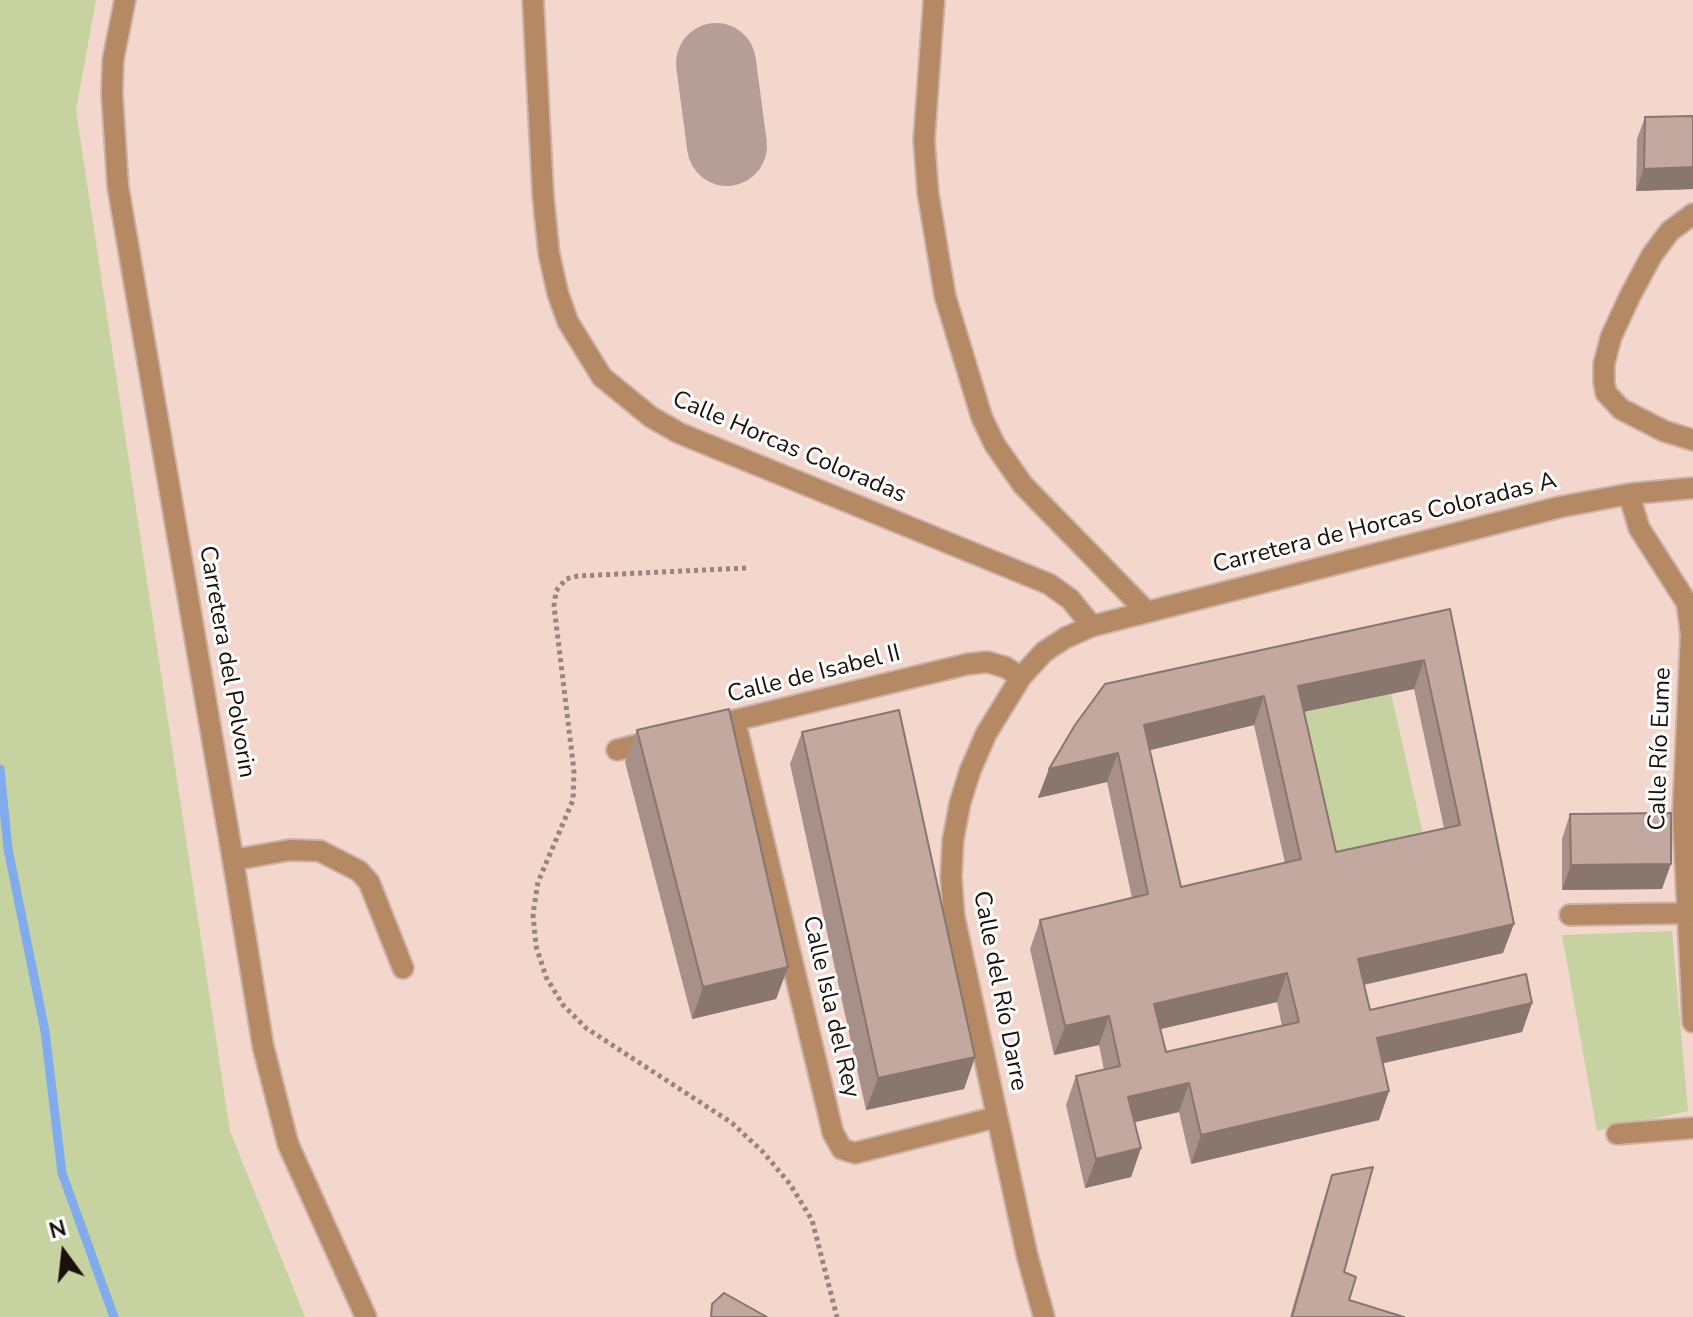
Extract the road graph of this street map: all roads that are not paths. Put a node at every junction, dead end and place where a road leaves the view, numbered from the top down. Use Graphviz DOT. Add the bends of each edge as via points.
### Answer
graph roads {
  1 [pos="125,0"];
  2 [pos="533,0"];
  3 [pos="934,0"];
  4 [pos="1693,214"];
  5 [pos="1693,440"];
  6 [pos="1693,488"];
  7 [pos="1629,494"];
  8 [pos="1146,611"];
  9 [pos="1092,626"];
  10 [pos="1021,677"];
  11 [pos="1690,711"];
  12 [pos="735,721"];
  13 [pos="706,728"];
  14 [pos="676,735"];
  15 [pos="617,750"];
  16 [pos="1688,815"];
  17 [pos="233,860"];
  18 [pos="1690,913"];
  19 [pos="1570,915"];
  20 [pos="403,968"];
  21 [pos="1693,1022"];
  22 [pos="997,1117"];
  23 [pos="1693,1128"];
  24 [pos="1617,1134"];
  25 [pos="366,1317"];
  26 [pos="1044,1317"];
  1 -- 17 [label="street, Carretera del Polvorin" via="113,60 118,187"];
  2 -- 9 [label="street, Calle Horcas Coloradas" via="549,254 568,322 602,377 679,433 1049,584"];
  3 -- 8 [label="street" via="924,163 945,296 982,418 1023,485"];
  4 -- 5 [label="street" via="1670,231 1630,296 1611,337 1604,382 1606,393 1621,409"];
  6 -- 7 [label="street, Carretera de Horcas Coloradas A"];
  7 -- 8 [label="street, Carretera de Horcas Coloradas A"];
  7 -- 11 [label="street, Calle Río Eume" via="1639,528 1687,603"];
  8 -- 9 [label="street, Carretera de Horcas Coloradas A"];
  9 -- 10 [label="street, Calle del Río Darre" via="1044,652"];
  10 -- 12 [label="street, Calle de Isabel II" via="987,662 968,664"];
  10 -- 22 [label="street, Calle del Río Darre" via="970,771 953,840 954,916"];
  11 -- 16 [label="street, Calle Río Eume"];
  12 -- 13 [label="street, Calle de Isabel II"];
  12 -- 22 [label="street, Calle Isla del Rey" via="833,1133 842,1149 855,1153"];
  14 -- 15 [label="street"];
  16 -- 18 [label="street, Calle Río Eume"];
  17 -- 20 [label="street" via="290,850 320,851 359,871 369,882"];
  17 -- 25 [label="street, Carretera del Polvorin" via="274,1096 288,1144"];
  18 -- 19 [label="street"];
  18 -- 21 [label="street, Calle Río Eume"];
  22 -- 26 [label="street, Calle del Río Darre"];
  23 -- 24 [label="street"];
}
